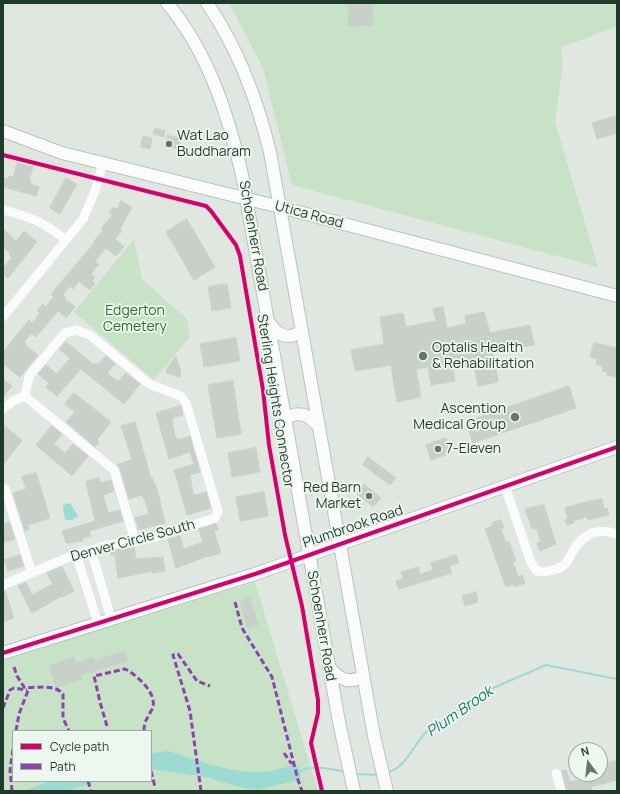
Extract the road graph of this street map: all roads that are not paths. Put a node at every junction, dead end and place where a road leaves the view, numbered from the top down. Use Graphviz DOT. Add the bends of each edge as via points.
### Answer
graph roads {
  1 [pos="207,3"];
  2 [pos="168,4"];
  3 [pos="3,131"];
  4 [pos="103,163"];
  5 [pos="245,198"];
  6 [pos="280,207"];
  7 [pos="3,210"];
  8 [pos="66,240"];
  9 [pos="617,296"];
  10 [pos="3,317"];
  11 [pos="268,320"];
  12 [pos="302,331"];
  13 [pos="25,396"];
  14 [pos="3,409"];
  15 [pos="285,420"];
  16 [pos="319,427"];
  17 [pos="617,447"];
  18 [pos="505,486"];
  19 [pos="5,489"];
  20 [pos="617,534"];
  21 [pos="135,541"];
  22 [pos="340,543"];
  23 [pos="91,550"];
  24 [pos="76,554"];
  25 [pos="308,554"];
  26 [pos="32,573"];
  27 [pos="3,585"];
  28 [pos="111,618"];
  29 [pos="98,622"];
  30 [pos="3,653"];
  31 [pos="329,667"];
  32 [pos="363,676"];
  33 [pos="556,773"];
  34 [pos="353,788"];
  35 [pos="387,791"];
  36 [pos="561,791"];
  1 -- 6 [label="main road" via="238,56 256,101 270,152"];
  2 -- 5 [label="main road, Schoenherr Road" via="187,32 216,86 234,138"];
  3 -- 4 [label="main road, Utica Road" via="62,153"];
  4 -- 5 [label="main road, Utica Road"];
  4 -- 8 [label="street" via="88,209"];
  5 -- 6 [label="main road, Utica Road"];
  5 -- 11 [label="main road, Schoenherr Road"];
  6 -- 9 [label="main road, Utica Road"];
  6 -- 12 [label="main road"];
  7 -- 8 [label="street" via="36,219 54,229"];
  8 -- 10 [label="street"];
  11 -- 12 [label="main road" via="273,329 281,335 290,337"];
  11 -- 15 [label="main road, Schoenherr Road"];
  12 -- 16 [label="main road"];
  13 -- 14 [label="street"];
  13 -- 21 [label="street" via="114,470"];
  13 -- 21 [label="street, Denver Circle South" via="29,377 63,335 72,330 80,330 90,335 149,384 181,396 186,403 218,515 206,521"];
  15 -- 16 [label="main road" via="292,415 302,414 312,419"];
  15 -- 25 [label="main road, Schoenherr Road"];
  16 -- 22 [label="main road"];
  17 -- 18 [label="main road, Plumbrook Road"];
  18 -- 20 [label="street" via="531,563 537,572 545,572 564,565 580,540 594,531"];
  18 -- 22 [label="main road, Plumbrook Road"];
  19 -- 26 [label="street"];
  21 -- 23 [label="street, Denver Circle South"];
  22 -- 25 [label="main road, Plumbrook Road"];
  22 -- 32 [label="main road"];
  23 -- 24 [label="street, Denver Circle South"];
  23 -- 28 [label="street"];
  24 -- 26 [label="street, Denver Circle South"];
  24 -- 29 [label="street"];
  25 -- 28 [label="main road, Plumbrook Road" via="255,574"];
  25 -- 31 [label="main road, Schoenherr Road"];
  26 -- 27 [label="street, Denver Circle South"];
  28 -- 29 [label="main road, Plumbrook Road"];
  29 -- 30 [label="main road, Plumbrook Road"];
  31 -- 32 [label="main road" via="346,680"];
  31 -- 34 [label="main road, Schoenherr Road"];
  32 -- 35 [label="main road"];
  33 -- 36 [label="street"];
}
